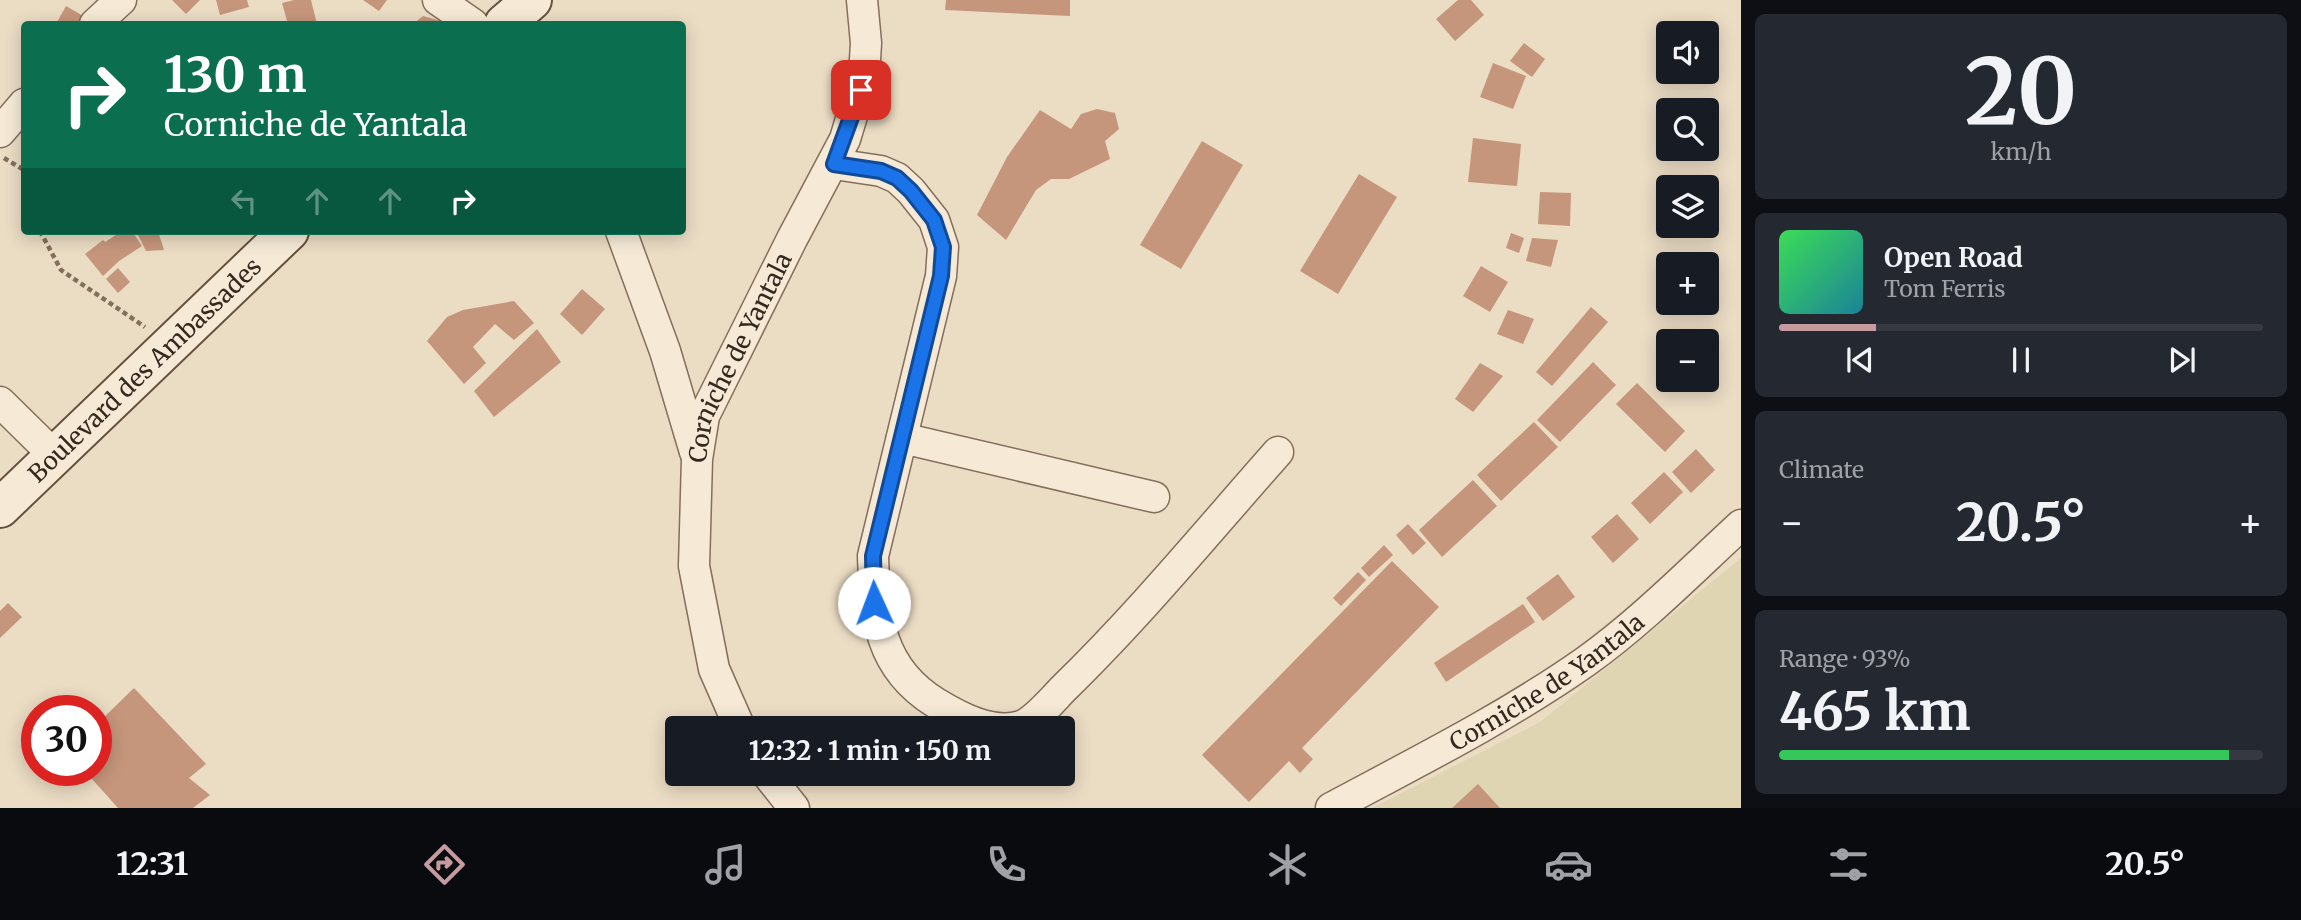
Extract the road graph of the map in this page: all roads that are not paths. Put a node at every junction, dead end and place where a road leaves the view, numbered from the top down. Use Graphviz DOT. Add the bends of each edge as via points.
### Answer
graph roads {
  1 [pos="438,0"];
  2 [pos="532,0"];
  3 [pos="862,0"];
  4 [pos="469,21"];
  5 [pos="508,21"];
  6 [pos="21,108"];
  7 [pos="0,132"];
  8 [pos="834,164"];
  9 [pos="285,235"];
  10 [pos="622,235"];
  11 [pos="0,402"];
  12 [pos="902,438"];
  13 [pos="1278,452"];
  14 [pos="55,456"];
  15 [pos="697,459"];
  16 [pos="1154,497"];
  17 [pos="0,508"];
  18 [pos="1741,525"];
  19 [pos="735,716"];
  20 [pos="777,786"];
  21 [pos="794,808"];
  22 [pos="1331,808"];
  1 -- 4 [label="street"];
  2 -- 5 [label="main road"];
  3 -- 8 [label="street, Corniche de Yantala" via="864,76"];
  6 -- 7 [label="street"];
  8 -- 12 [label="street" via="897,178 934,220 943,247 941,276"];
  8 -- 15 [label="street, Corniche de Yantala" via="704,416"];
  9 -- 14 [label="main road, Boulevard des Ambassades"];
  10 -- 15 [label="street"];
  11 -- 14 [label="street"];
  12 -- 13 [label="street" via="873,556 874,603 886,652 910,685 930,700 971,722 998,728 1022,726 1087,666"];
  12 -- 16 [label="street"];
  14 -- 17 [label="main road, Boulevard des Ambassades"];
  15 -- 19 [label="street, Corniche de Yantala" via="694,566 714,669"];
  18 -- 22 [label="street, Corniche de Yantala" via="1653,607 1586,661 1513,709"];
  20 -- 21 [label="street"];
}
